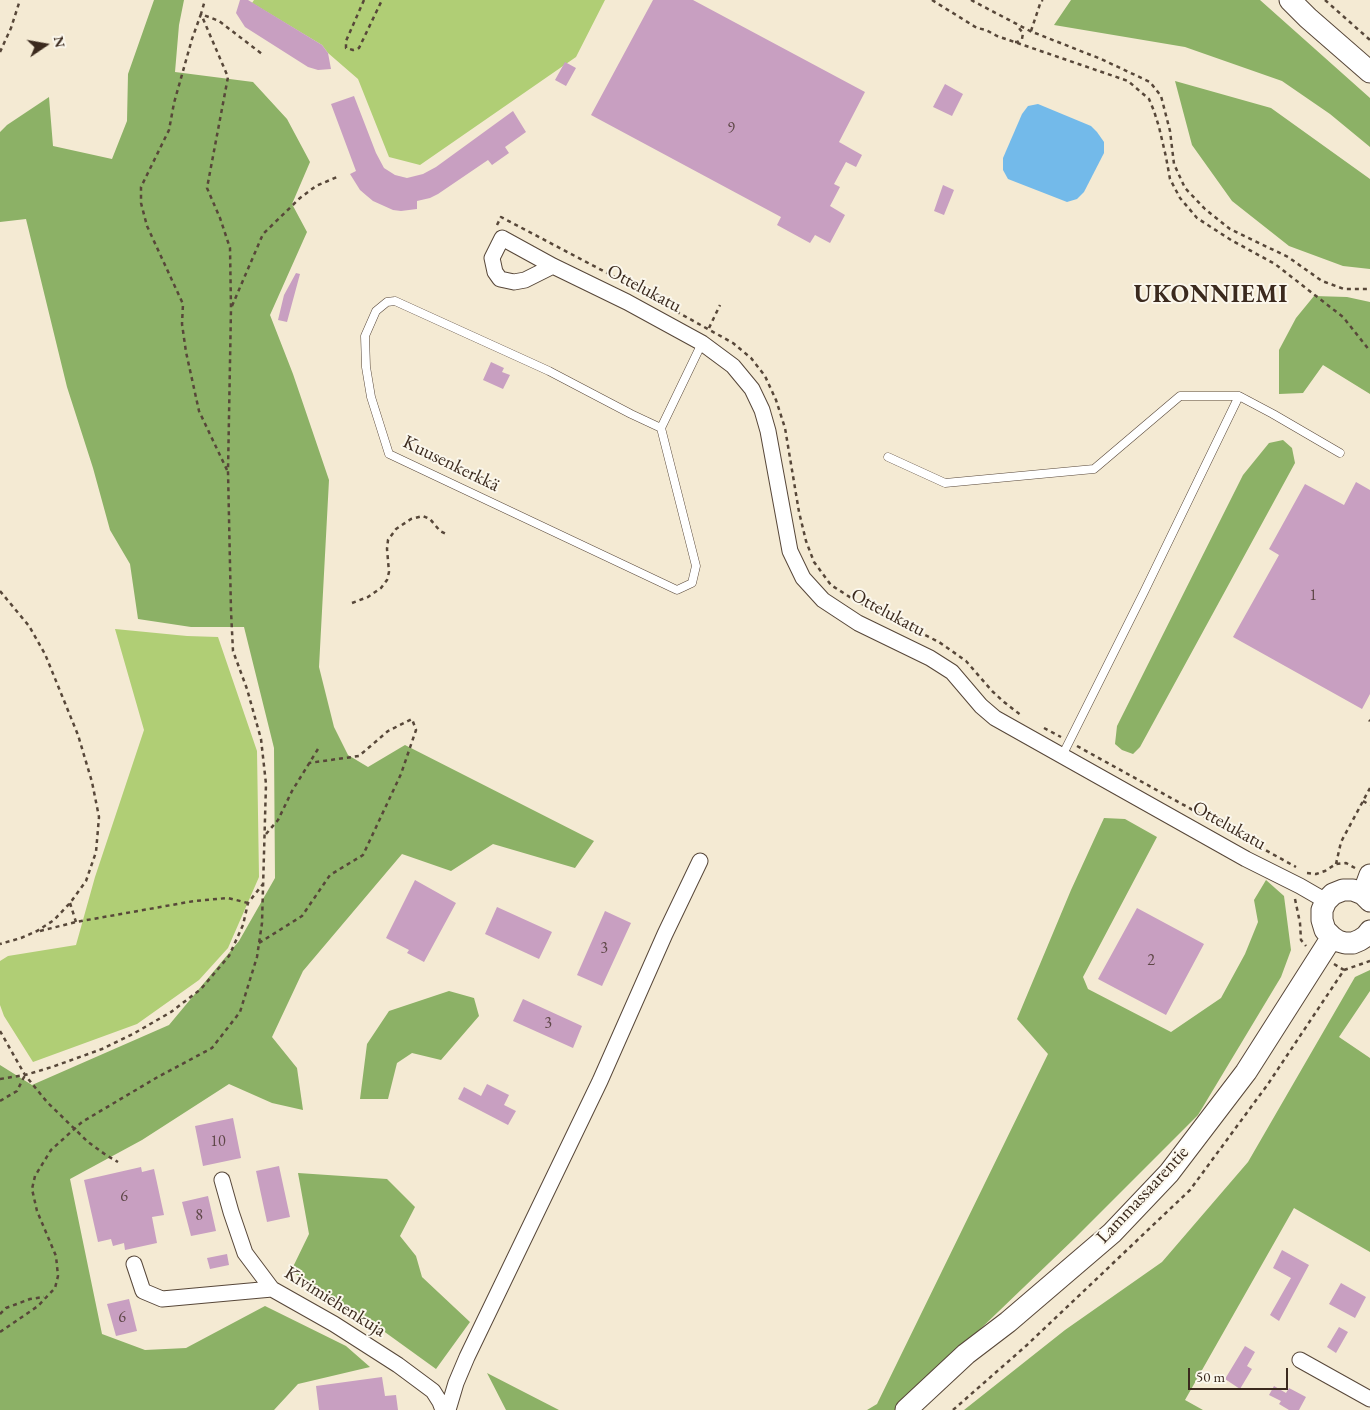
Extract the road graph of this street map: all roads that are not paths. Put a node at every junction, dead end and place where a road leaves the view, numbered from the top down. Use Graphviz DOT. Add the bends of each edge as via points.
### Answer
graph roads {
  1 [pos="1290,0"];
  2 [pos="1370,72"];
  3 [pos="553,266"];
  4 [pos="702,343"];
  5 [pos="1239,396"];
  6 [pos="661,428"];
  7 [pos="1340,453"];
  8 [pos="888,457"];
  9 [pos="1062,756"];
  10 [pos="700,862"];
  11 [pos="1368,886"];
  12 [pos="1326,901"];
  13 [pos="1370,931"];
  14 [pos="1332,937"];
  15 [pos="222,1180"];
  16 [pos="134,1264"];
  17 [pos="272,1289"];
  18 [pos="1300,1360"];
  19 [pos="1370,1399"];
  20 [pos="443,1410"];
  21 [pos="448,1410"];
  22 [pos="906,1410"];
  1 -- 2 [label="street"];
  3 -- 4 [label="street, Ottelukatu"];
  4 -- 6 [label="lane"];
  4 -- 9 [label="street, Ottelukatu" via="733,366 752,389 762,410 790,551 803,578 823,600 858,623 952,672 994,718"];
  5 -- 7 [label="lane"];
  5 -- 8 [label="lane" via="1180,396 1094,469 945,483"];
  5 -- 9 [label="lane"];
  6 -- 6 [label="lane, Kuusenkerkkä" via="696,566 692,583 677,590 390,454 371,398 365,336 376,311 387,302 395,301 549,371"];
  9 -- 12 [label="street, Ottelukatu"];
  10 -- 21 [label="street" via="585,1114 467,1357"];
  11 -- 12 [label="street" via="1343,890"];
  12 -- 14 [label="street" via="1322,920"];
  13 -- 14 [label="street" via="1353,942 1338,941"];
  14 -- 22 [label="street, Lammassaarentie" via="1246,1072 1169,1173 1112,1233 966,1354"];
  15 -- 17 [label="street, Kivimiehenkuja" via="245,1253"];
  16 -- 17 [label="street" via="143,1291 162,1299"];
  17 -- 20 [label="street, Kivimiehenkuja" via="398,1365 434,1391"];
  18 -- 19 [label="street"];
}
